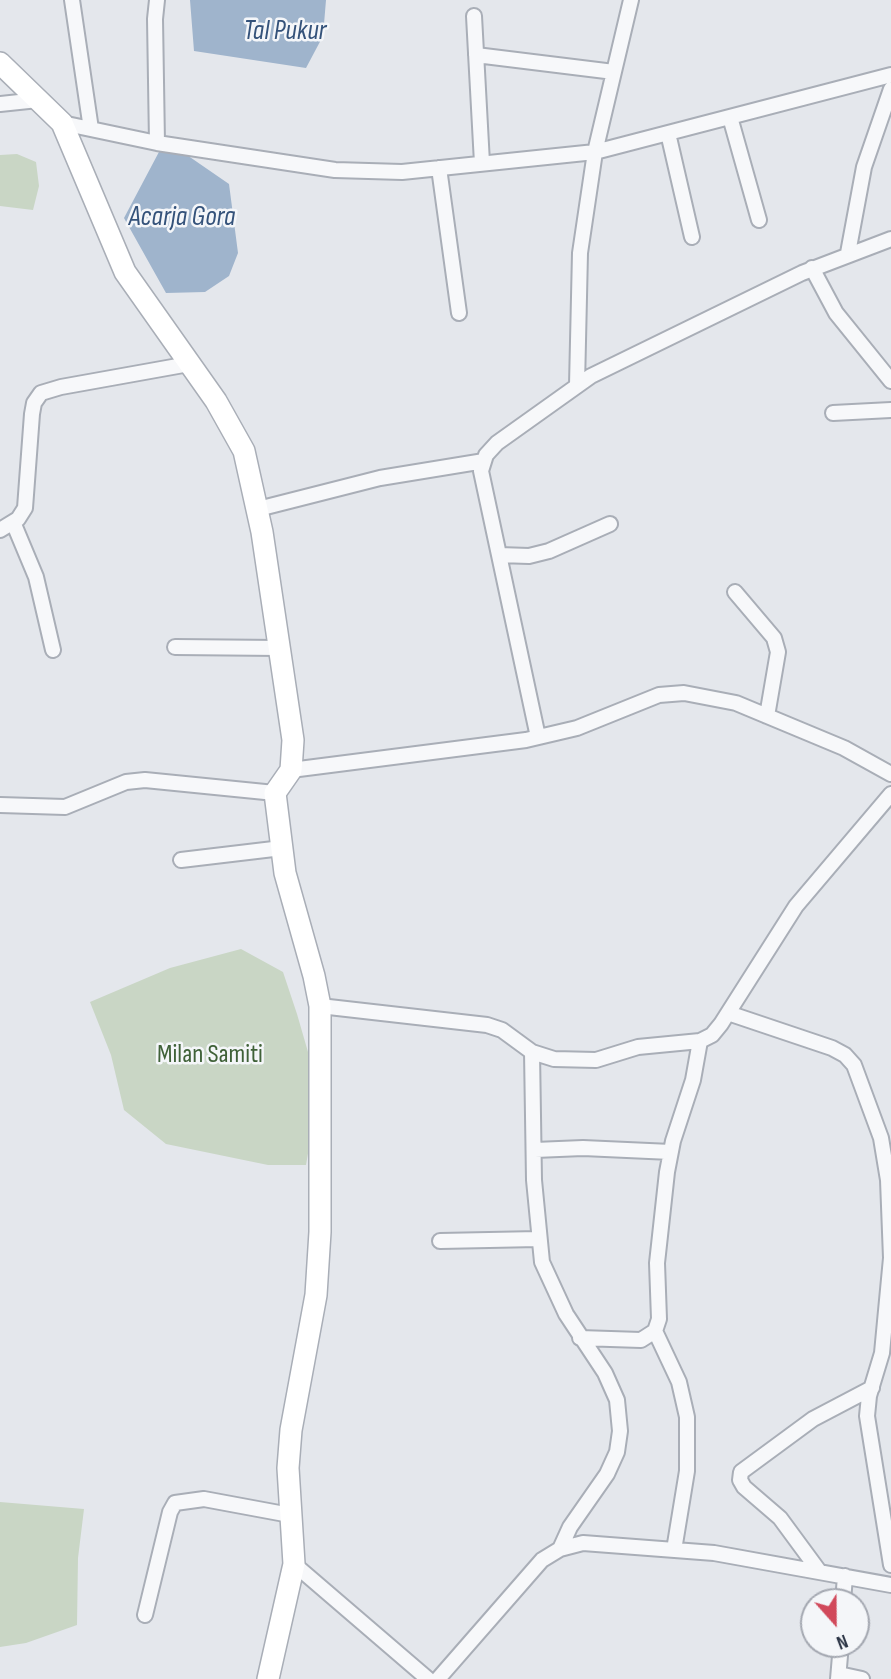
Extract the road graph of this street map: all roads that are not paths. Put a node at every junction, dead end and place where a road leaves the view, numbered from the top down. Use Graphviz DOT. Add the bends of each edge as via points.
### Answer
graph roads {
  1 [pos="72,0"];
  2 [pos="157,0"];
  3 [pos="631,0"];
  4 [pos="474,16"];
  5 [pos="476,55"];
  6 [pos="0,63"];
  7 [pos="614,72"];
  8 [pos="891,75"];
  9 [pos="891,89"];
  10 [pos="38,100"];
  11 [pos="0,104"];
  12 [pos="730,117"];
  13 [pos="62,123"];
  14 [pos="91,129"];
  15 [pos="668,132"];
  16 [pos="157,143"];
  17 [pos="595,152"];
  18 [pos="482,163"];
  19 [pos="439,168"];
  20 [pos="760,220"];
  21 [pos="692,237"];
  22 [pos="891,239"];
  23 [pos="848,253"];
  24 [pos="812,268"];
  25 [pos="459,313"];
  26 [pos="189,364"];
  27 [pos="891,380"];
  28 [pos="577,385"];
  29 [pos="891,410"];
  30 [pos="833,413"];
  31 [pos="484,461"];
  32 [pos="258,509"];
  33 [pos="610,524"];
  34 [pos="6,526"];
  35 [pos="499,555"];
  36 [pos="735,592"];
  37 [pos="175,647"];
  38 [pos="279,648"];
  39 [pos="52,650"];
  40 [pos="767,716"];
  41 [pos="538,737"];
  42 [pos="291,769"];
  43 [pos="891,774"];
  44 [pos="275,793"];
  45 [pos="891,794"];
  46 [pos="0,805"];
  47 [pos="282,848"];
  48 [pos="181,860"];
  49 [pos="320,1006"];
  50 [pos="728,1013"];
  51 [pos="700,1041"];
  52 [pos="532,1052"];
  53 [pos="535,1150"];
  54 [pos="671,1152"];
  55 [pos="538,1239"];
  56 [pos="440,1241"];
  57 [pos="655,1331"];
  58 [pos="580,1338"];
  59 [pos="884,1369"];
  60 [pos="872,1388"];
  61 [pos="290,1515"];
  62 [pos="560,1549"];
  63 [pos="674,1550"];
  64 [pos="294,1564"];
  65 [pos="891,1565"];
  66 [pos="819,1571"];
  67 [pos="845,1576"];
  68 [pos="891,1585"];
  69 [pos="844,1588"];
  70 [pos="145,1615"];
  71 [pos="840,1658"];
  72 [pos="838,1676"];
  73 [pos="268,1679"];
  74 [pos="428,1679"];
  75 [pos="438,1679"];
  76 [pos="862,1679"];
  1 -- 14 [label="street"];
  2 -- 16 [label="street"];
  3 -- 7 [label="street"];
  4 -- 5 [label="street"];
  5 -- 7 [label="street"];
  5 -- 18 [label="street"];
  6 -- 10 [label="street"];
  7 -- 17 [label="street"];
  8 -- 12 [label="street"];
  9 -- 23 [label="street" via="863,167"];
  10 -- 11 [label="street"];
  10 -- 13 [label="street"];
  12 -- 15 [label="street"];
  12 -- 20 [label="street"];
  13 -- 14 [label="street"];
  13 -- 26 [label="street" via="125,272"];
  14 -- 16 [label="street"];
  15 -- 17 [label="street"];
  15 -- 21 [label="street"];
  16 -- 19 [label="street" via="367,173"];
  17 -- 18 [label="street"];
  17 -- 28 [label="street" via="580,253"];
  18 -- 19 [label="street"];
  19 -- 25 [label="street"];
  22 -- 23 [label="street"];
  23 -- 24 [label="street"];
  24 -- 27 [label="street" via="836,313"];
  24 -- 28 [label="street"];
  26 -- 32 [label="street" via="244,451"];
  26 -- 34 [label="street" via="41,393 32,414 25,508"];
  28 -- 31 [label="street" via="497,443"];
  29 -- 30 [label="street"];
  31 -- 32 [label="street" via="380,478"];
  31 -- 35 [label="street" via="481,471"];
  32 -- 38 [label="street"];
  33 -- 35 [label="street" via="549,551"];
  34 -- 39 [label="street" via="36,577"];
  35 -- 41 [label="street"];
  36 -- 40 [label="street" via="774,638 778,652"];
  37 -- 38 [label="street"];
  38 -- 42 [label="street" via="293,740"];
  40 -- 41 [label="street" via="723,700 684,693 659,695 605,719"];
  40 -- 43 [label="street" via="844,748"];
  41 -- 42 [label="street"];
  42 -- 44 [label="street"];
  44 -- 46 [label="street" via="145,780 126,782 65,807"];
  44 -- 47 [label="street"];
  45 -- 50 [label="street" via="796,906"];
  47 -- 48 [label="street"];
  47 -- 49 [label="street"];
  49 -- 52 [label="street" via="487,1025"];
  49 -- 61 [label="street" via="320,1233 316,1295 291,1430"];
  50 -- 51 [label="street" via="712,1035"];
  50 -- 59 [label="street" via="832,1048 854,1065 875,1120 888,1180 891,1258"];
  51 -- 52 [label="street" via="638,1047 596,1060 554,1059"];
  51 -- 54 [label="street"];
  52 -- 53 [label="street"];
  53 -- 54 [label="street"];
  53 -- 55 [label="street"];
  54 -- 57 [label="street" via="657,1263 659,1319"];
  55 -- 56 [label="street"];
  55 -- 58 [label="street" via="548,1281"];
  57 -- 58 [label="street" via="641,1340"];
  57 -- 63 [label="street" via="679,1382 687,1417 687,1472"];
  58 -- 62 [label="street" via="605,1373 617,1400 620,1431 607,1474"];
  59 -- 60 [label="street"];
  60 -- 65 [label="street" via="867,1416"];
  60 -- 66 [label="street" via="813,1419 741,1472 744,1487 780,1518"];
  61 -- 64 [label="street"];
  61 -- 70 [label="street" via="204,1499 175,1503"];
  62 -- 63 [label="street" via="583,1543"];
  62 -- 75 [label="street" via="542,1560"];
  63 -- 66 [label="street"];
  64 -- 73 [label="street"];
  64 -- 74 [label="street"];
  66 -- 67 [label="street"];
  67 -- 68 [label="street"];
  67 -- 69 [label="street"];
  71 -- 72 [label="street"];
  72 -- 76 [label="street"];
}
